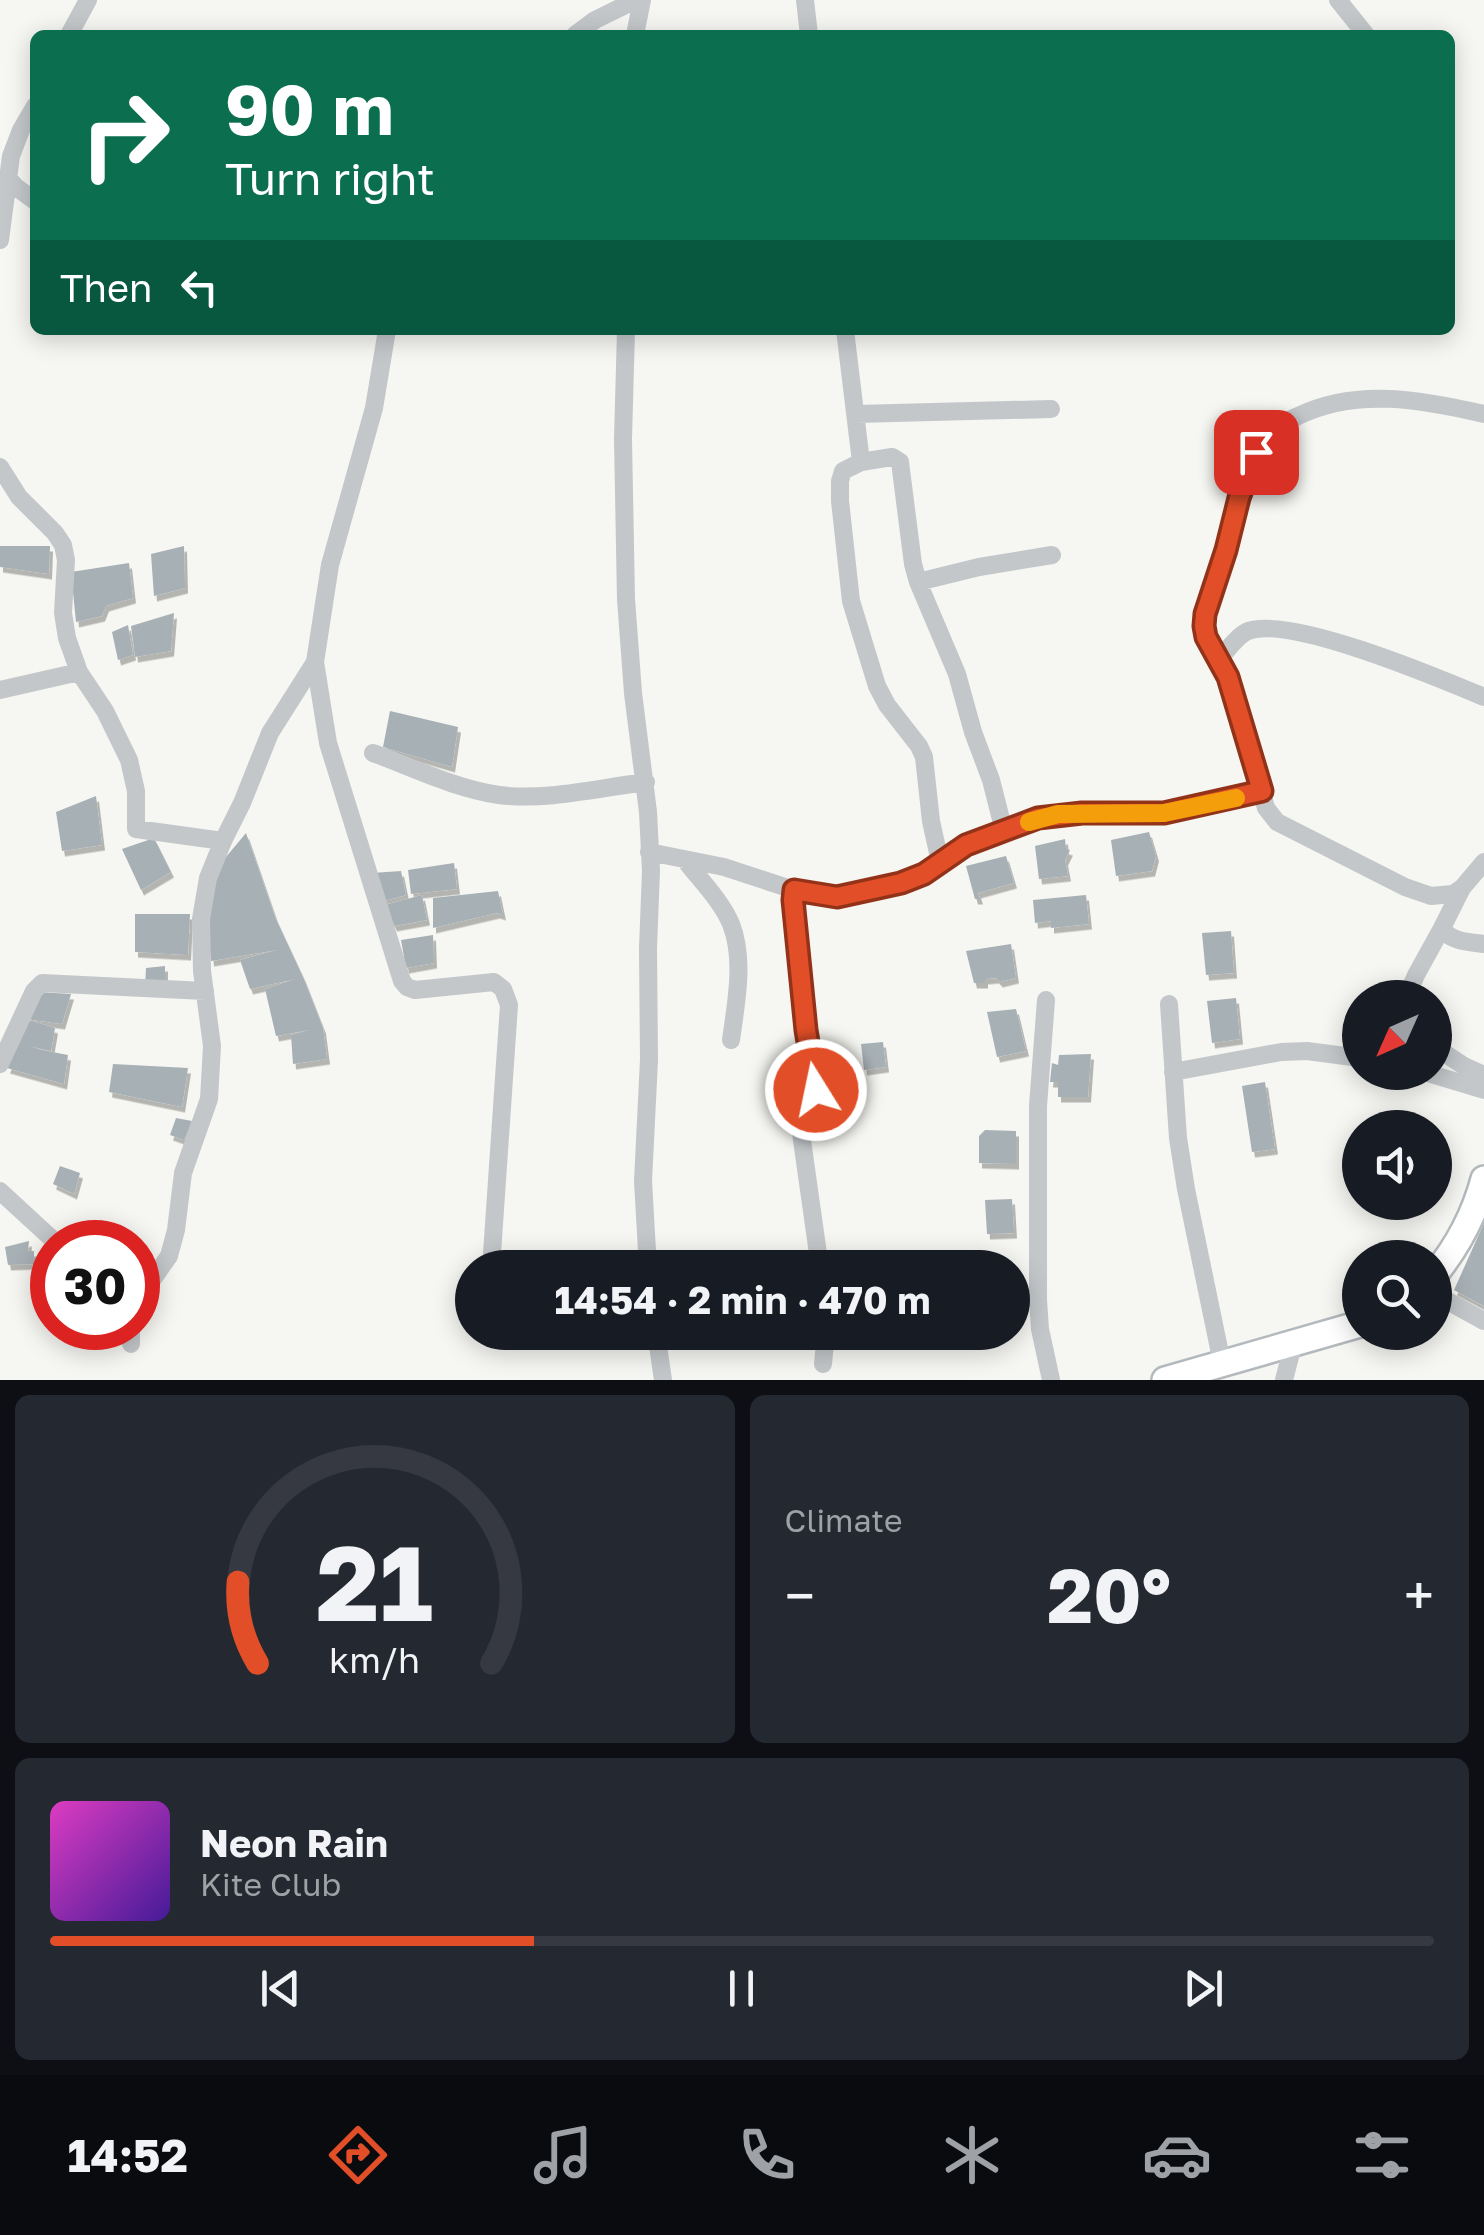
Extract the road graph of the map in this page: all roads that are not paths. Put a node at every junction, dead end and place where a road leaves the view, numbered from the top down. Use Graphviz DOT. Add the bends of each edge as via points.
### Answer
graph roads {
  1 [pos="88,0"];
  2 [pos="639,0"];
  3 [pos="805,0"];
  4 [pos="1348,4"];
  5 [pos="72,30"];
  6 [pos="582,30"];
  7 [pos="636,30"];
  8 [pos="809,30"];
  9 [pos="1363,30"];
  10 [pos="30,115"];
  11 [pos="8,178"];
  12 [pos="30,197"];
  13 [pos="0,240"];
  14 [pos="386,335"];
  15 [pos="626,335"];
  16 [pos="846,335"];
  17 [pos="1051,409"];
  18 [pos="856,414"];
  19 [pos="1484,414"];
  20 [pos="861,462"];
  21 [pos="0,467"];
  22 [pos="1052,555"];
  23 [pos="918,582"];
  24 [pos="1218,659"];
  25 [pos="315,662"];
  26 [pos="79,672"];
  27 [pos="0,690"];
  28 [pos="1484,697"];
  29 [pos="373,753"];
  30 [pos="646,782"];
  31 [pos="1262,791"];
  32 [pos="1004,831"];
  33 [pos="223,841"];
  34 [pos="649,852"];
  35 [pos="685,860"];
  36 [pos="940,862"];
  37 [pos="1484,862"];
  38 [pos="1462,888"];
  39 [pos="794,890"];
  40 [pos="1442,928"];
  41 [pos="1484,944"];
  42 [pos="1414,980"];
  43 [pos="205,991"];
  44 [pos="1046,1000"];
  45 [pos="1169,1004"];
  46 [pos="731,1040"];
  47 [pos="1342,1056"];
  48 [pos="1452,1058"];
  49 [pos="0,1064"];
  50 [pos="1173,1072"];
  51 [pos="1484,1075"];
  52 [pos="1452,1080"];
  53 [pos="1484,1090"];
  54 [pos="1483,1189"];
  55 [pos="0,1191"];
  56 [pos="31,1220"];
  57 [pos="1452,1248"];
  58 [pos="491,1250"];
  59 [pos="647,1250"];
  60 [pos="817,1250"];
  61 [pos="160,1269"];
  62 [pos="1452,1303"];
  63 [pos="1484,1321"];
  64 [pos="1342,1329"];
  65 [pos="1293,1344"];
  66 [pos="659,1350"];
  67 [pos="824,1350"];
  68 [pos="823,1364"];
  69 [pos="1206,1372"];
  70 [pos="663,1380"];
  71 [pos="1051,1380"];
  72 [pos="1164,1380"];
  73 [pos="1284,1380"];
  1 -- 5 [label="street"];
  2 -- 6 [label="street"];
  2 -- 7 [label="street"];
  3 -- 8 [label="street"];
  4 -- 9 [label="street"];
  10 -- 11 [label="street"];
  11 -- 12 [label="street"];
  11 -- 13 [label="street"];
  14 -- 25 [label="street" via="374,408 330,564"];
  15 -- 30 [label="street" via="626,599"];
  16 -- 18 [label="street"];
  17 -- 18 [label="street"];
  18 -- 20 [label="street"];
  19 -- 24 [label="street" via="1363,399 1309,411 1270,433 1239,498 1205,614 1206,637"];
  20 -- 23 [label="street" via="900,462"];
  20 -- 36 [label="street" via="842,471 840,481 851,601 877,686 924,757"];
  21 -- 26 [label="street" via="63,545 65,626"];
  22 -- 23 [label="street"];
  23 -- 32 [label="street" via="957,674"];
  24 -- 28 [label="street" via="1248,631 1294,631"];
  24 -- 31 [label="street"];
  25 -- 33 [label="street" via="270,732"];
  25 -- 58 [label="street" via="328,743 402,981 415,990 494,982 509,1005"];
  26 -- 27 [label="street"];
  26 -- 33 [label="street" via="129,760 136,830"];
  29 -- 30 [label="street" via="496,794"];
  30 -- 34 [label="street"];
  31 -- 32 [label="street" via="1164,813 1058,814"];
  31 -- 38 [label="street" via="1277,822 1405,887 1430,896"];
  32 -- 36 [label="street"];
  33 -- 43 [label="street" via="200,919"];
  34 -- 35 [label="street"];
  34 -- 59 [label="street"];
  35 -- 39 [label="street"];
  35 -- 46 [label="street" via="722,907 735,939"];
  36 -- 39 [label="street" via="868,892 837,897"];
  37 -- 38 [label="street"];
  38 -- 40 [label="street"];
  39 -- 60 [label="street" via="816,1090 816,1106 800,1126"];
  40 -- 41 [label="street" via="1453,938"];
  40 -- 42 [label="street"];
  43 -- 49 [label="street" via="42,983"];
  43 -- 61 [label="street" via="209,1099 184,1173 169,1256"];
  44 -- 71 [label="street" via="1038,1106 1038,1300"];
  45 -- 50 [label="street"];
  47 -- 50 [label="street" via="1281,1052"];
  48 -- 51 [label="street"];
  50 -- 69 [label="street"];
  52 -- 53 [label="street"];
  54 -- 57 [label="street"];
  55 -- 56 [label="street"];
  62 -- 63 [label="street"];
  64 -- 65 [label="street"];
  65 -- 69 [label="street"];
  65 -- 73 [label="street"];
  66 -- 70 [label="street"];
  67 -- 68 [label="street"];
  69 -- 72 [label="street"];
}
